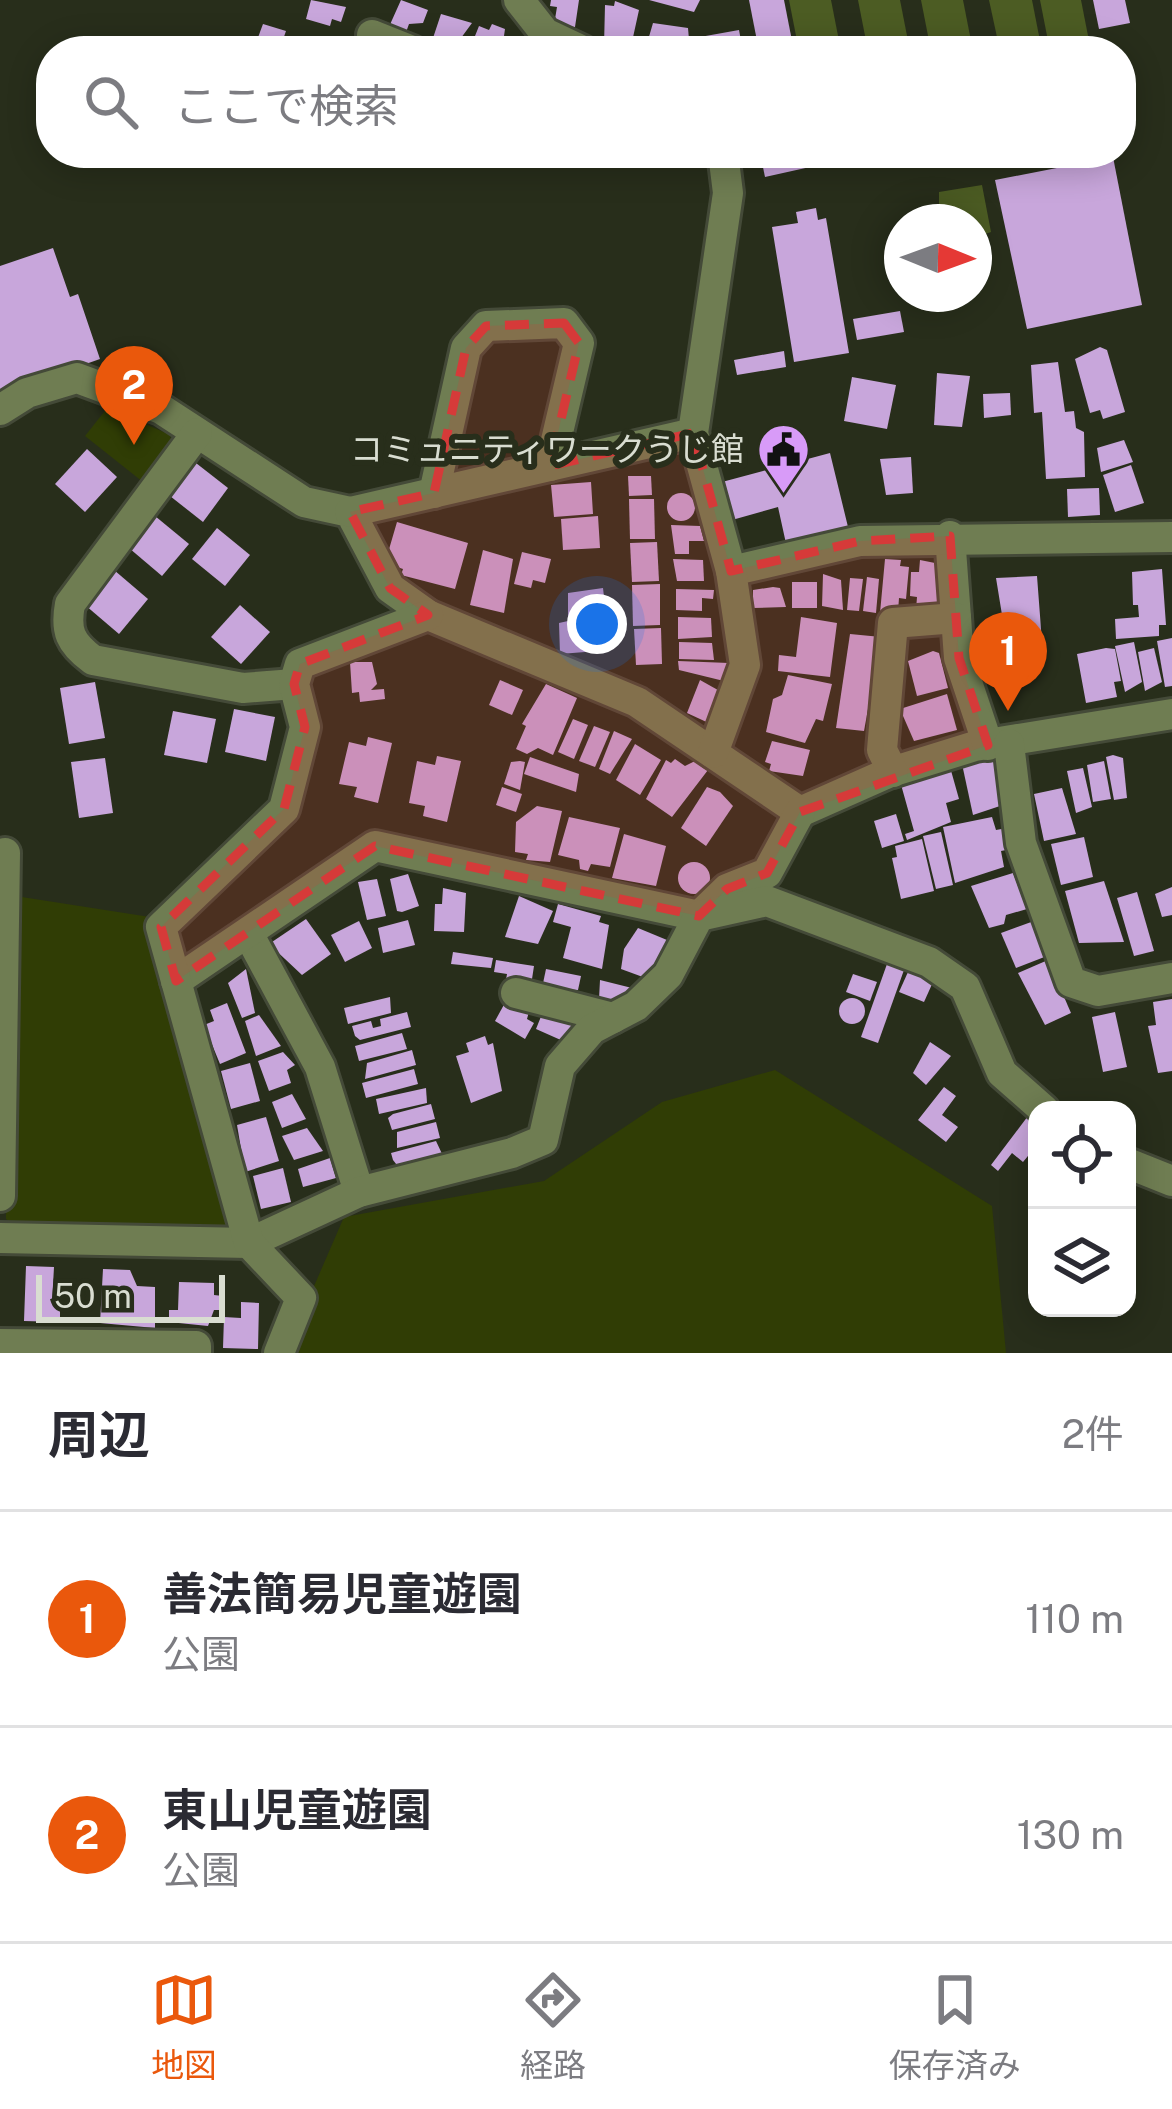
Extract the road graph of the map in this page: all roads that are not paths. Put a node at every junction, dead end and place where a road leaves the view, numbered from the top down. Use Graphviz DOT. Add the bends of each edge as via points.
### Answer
graph roads {
  1 [pos="519,0"];
  2 [pos="551,36"];
  3 [pos="725,168"];
  4 [pos="0,410"];
  5 [pos="196,433"];
  6 [pos="693,434"];
  7 [pos="550,466"];
  8 [pos="434,493"];
  9 [pos="350,512"];
  10 [pos="950,536"];
  11 [pos="1172,537"];
  12 [pos="731,572"];
  13 [pos="428,616"];
  14 [pos="956,618"];
  15 [pos="294,684"];
  16 [pos="1172,714"];
  17 [pos="999,744"];
  18 [pos="713,753"];
  19 [pos="892,772"];
  20 [pos="800,812"];
  21 [pos="0,856"];
  22 [pos="699,916"];
  23 [pos="248,933"];
  24 [pos="1172,978"];
  25 [pos="176,981"];
  26 [pos="516,993"];
  27 [pos="613,1018"];
  28 [pos="1034,1101"];
  29 [pos="1,1112"];
  30 [pos="1136,1167"];
  31 [pos="1172,1181"];
  32 [pos="359,1192"];
  33 [pos="0,1196"];
  34 [pos="0,1238"];
  35 [pos="249,1243"];
  36 [pos="0,1344"];
  37 [pos="196,1353"];
  38 [pos="280,1353"];
  1 -- 2 [label="street"];
  3 -- 6 [label="street" via="728,193"];
  4 -- 5 [label="street" via="76,378 161,409"];
  5 -- 9 [label="street" via="304,502"];
  5 -- 15 [label="street" via="70,604 66,626 74,646 93,660 243,688"];
  6 -- 7 [label="street"];
  6 -- 12 [label="street"];
  7 -- 8 [label="street"];
  7 -- 8 [label="street" via="579,343 564,323 486,326 466,348"];
  8 -- 9 [label="street"];
  9 -- 13 [label="street" via="391,588"];
  10 -- 11 [label="street"];
  10 -- 12 [label="street" via="860,541"];
  10 -- 14 [label="street"];
  12 -- 18 [label="street" via="746,665"];
  13 -- 15 [label="street" via="300,664"];
  13 -- 18 [label="street" via="637,702"];
  14 -- 17 [label="street" via="958,658"];
  14 -- 19 [label="street" via="893,623 882,750"];
  15 -- 25 [label="street" via="305,727 284,809 161,927"];
  16 -- 17 [label="street"];
  17 -- 19 [label="street"];
  17 -- 24 [label="street" via="1021,843 1071,982 1098,991"];
  18 -- 20 [label="street"];
  19 -- 20 [label="street"];
  20 -- 22 [label="street" via="767,873 727,889"];
  21 -- 29 [label="street"];
  22 -- 23 [label="street" via="375,846"];
  22 -- 27 [label="street" via="668,975"];
  22 -- 28 [label="street" via="767,901 929,962 964,988 1002,1073"];
  23 -- 25 [label="street"];
  23 -- 32 [label="street" via="320,1067"];
  25 -- 35 [label="street"];
  26 -- 27 [label="street"];
  27 -- 32 [label="street" via="560,1066 543,1140"];
  29 -- 33 [label="street"];
  30 -- 31 [label="street"];
  32 -- 35 [label="street"];
  34 -- 35 [label="street"];
  35 -- 38 [label="street" via="302,1298"];
  36 -- 37 [label="street" via="196,1346"];
}
